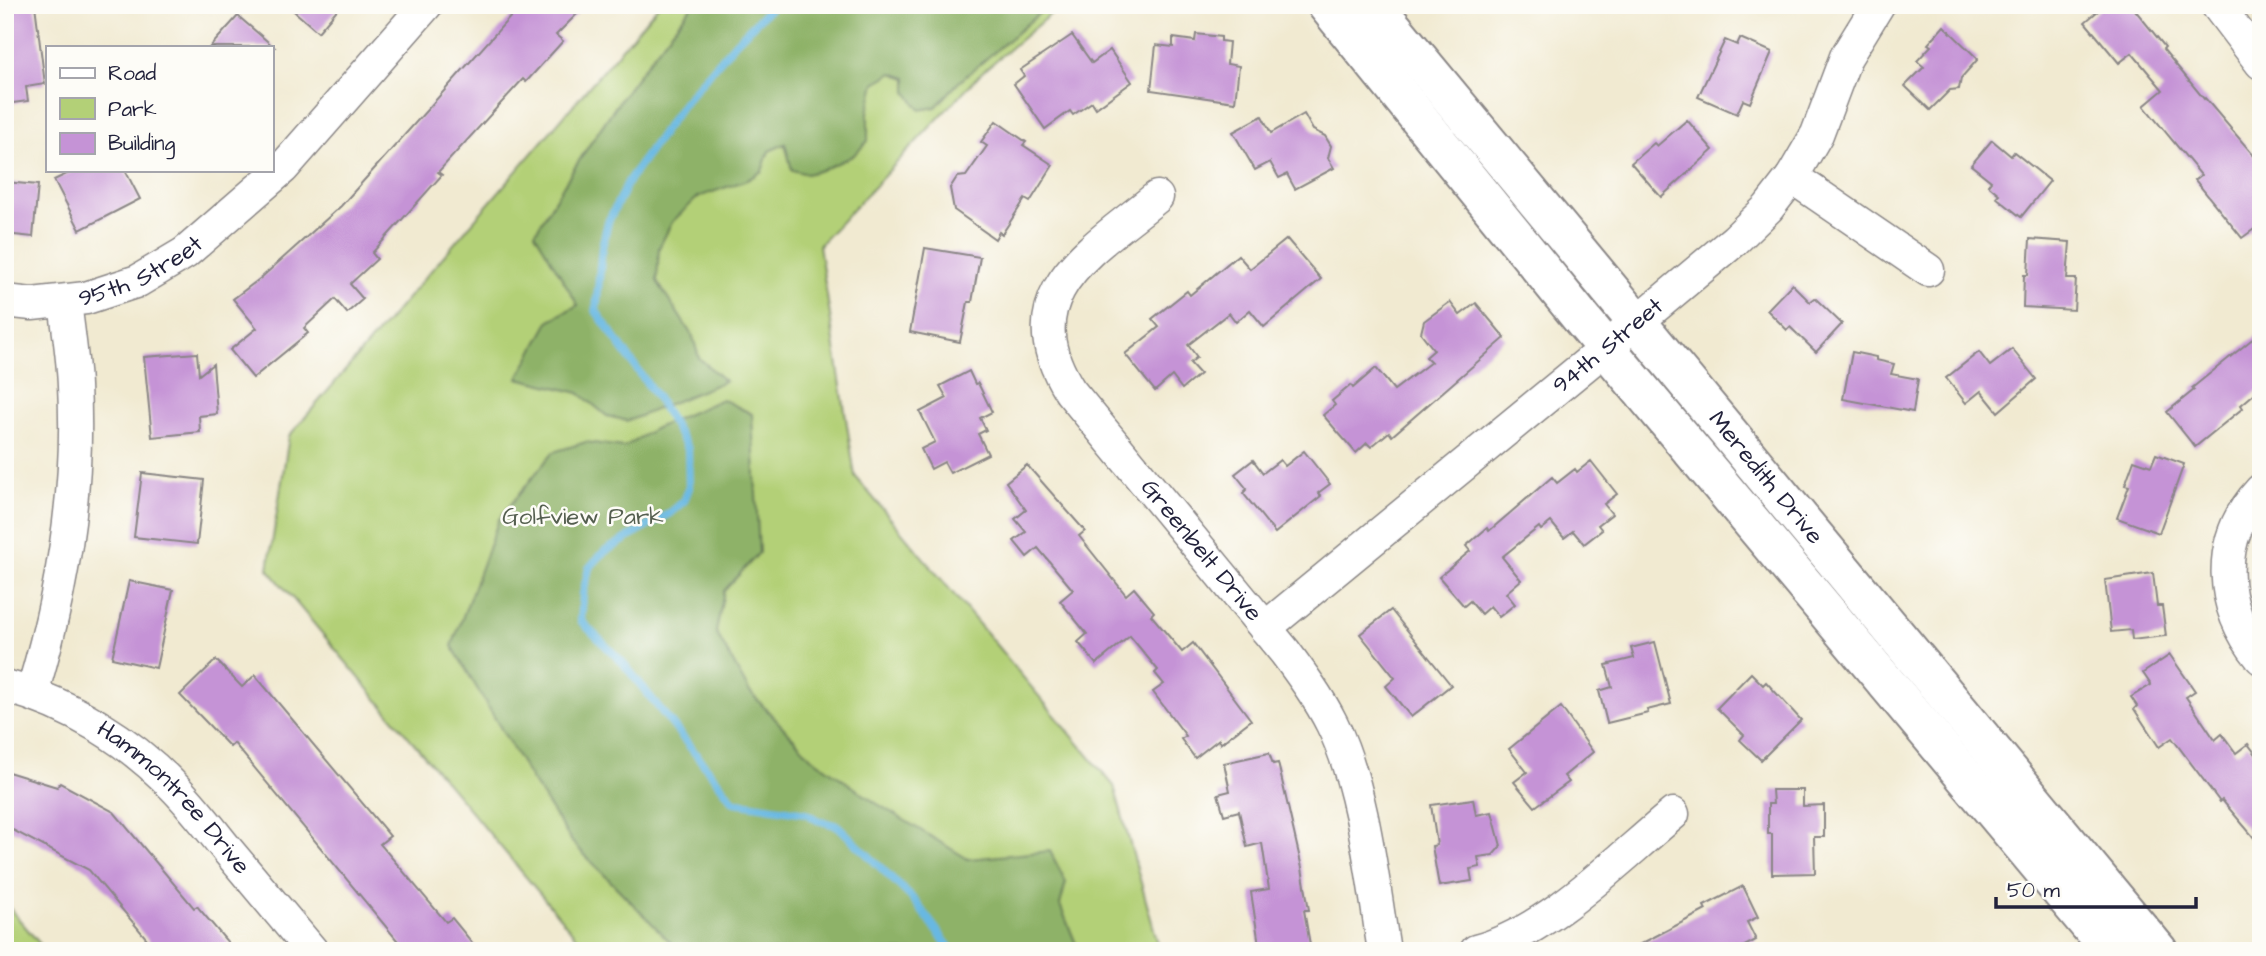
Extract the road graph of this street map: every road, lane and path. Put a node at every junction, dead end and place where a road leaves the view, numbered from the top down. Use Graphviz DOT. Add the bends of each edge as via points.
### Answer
graph roads {
  1 [pos="426,5"];
  2 [pos="1326,5"];
  3 [pos="1374,5"];
  4 [pos="1878,5"];
  5 [pos="2217,5"];
  6 [pos="2261,63"];
  7 [pos="1792,177"];
  8 [pos="1157,197"];
  9 [pos="1928,270"];
  10 [pos="5,301"];
  11 [pos="65,301"];
  12 [pos="1637,321"];
  13 [pos="1606,348"];
  14 [pos="2261,490"];
  15 [pos="1265,628"];
  16 [pos="2258,654"];
  17 [pos="18,690"];
  18 [pos="1673,814"];
  19 [pos="312,951"];
  20 [pos="1384,951"];
  21 [pos="1476,951"];
  22 [pos="2111,951"];
  23 [pos="2158,951"];
  1 -- 11 [label="street, 95th Street" via="283,168 185,253 138,281"];
  2 -- 13 [label="main road, Meredith Drive"];
  3 -- 12 [label="main road, Meredith Drive"];
  4 -- 7 [label="street, 94th Street" via="1846,57 1817,134"];
  5 -- 6 [label="street"];
  7 -- 9 [label="street"];
  7 -- 12 [label="street, 94th Street" via="1735,240"];
  8 -- 15 [label="street, Greenbelt Drive" via="1065,277 1048,324 1049,348 1070,391"];
  10 -- 11 [label="street"];
  11 -- 17 [label="street, 95th Street" via="74,386 74,471 65,556 48,639"];
  12 -- 13 [label="street, 94th Street"];
  12 -- 23 [label="main road, Meredith Drive"];
  13 -- 15 [label="street, 94th Street"];
  13 -- 22 [label="main road, Meredith Drive"];
  14 -- 16 [label="street" via="2236,527 2228,554 2227,584 2233,611"];
  15 -- 20 [label="street, Greenbelt Drive" via="1310,685 1348,766"];
  17 -- 19 [label="street, Hammontree Drive" via="74,712 141,756 177,790"];
  18 -- 21 [label="street" via="1562,907 1530,929"];
}
